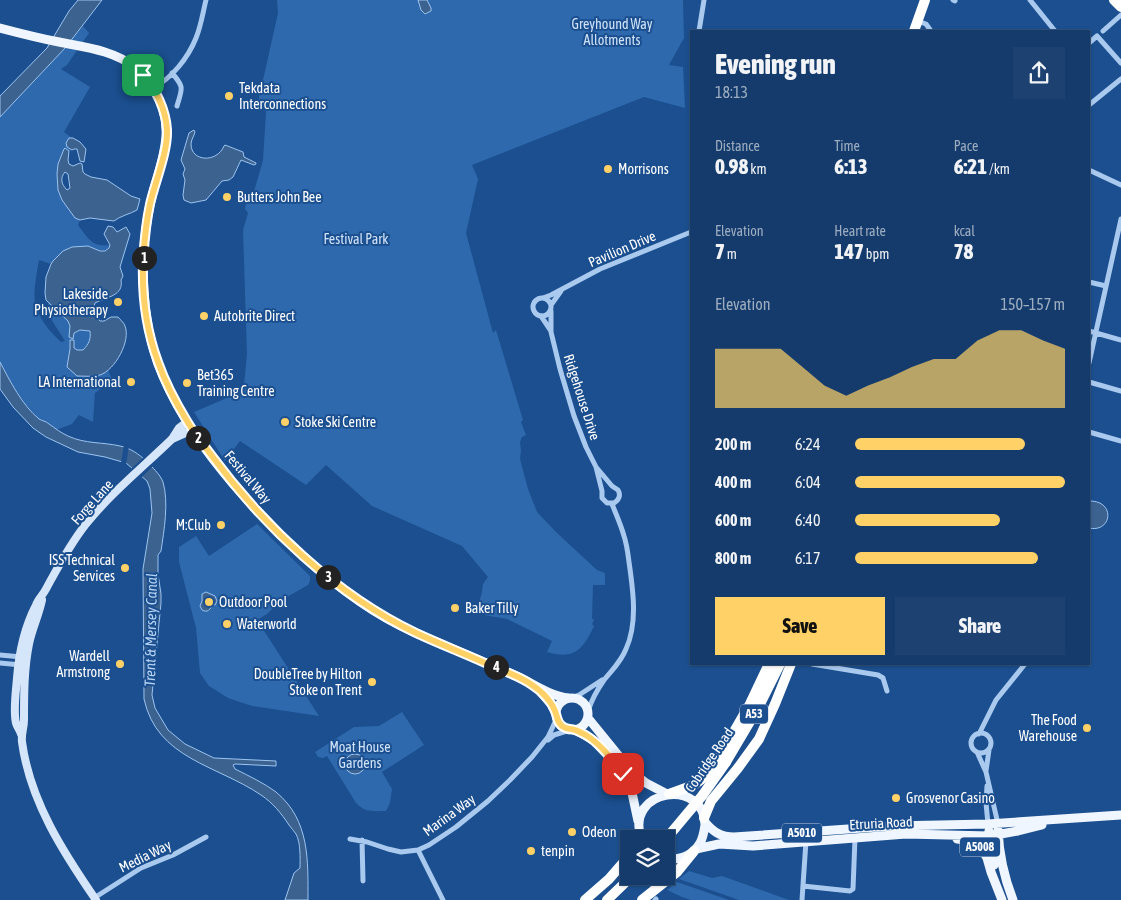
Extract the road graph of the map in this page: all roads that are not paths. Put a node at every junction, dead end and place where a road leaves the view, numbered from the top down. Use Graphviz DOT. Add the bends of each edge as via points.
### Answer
graph roads {
  1 [pos="206,0"];
  2 [pos="704,0"];
  3 [pos="925,0"];
  4 [pos="1030,0"];
  5 [pos="1114,0"];
  6 [pos="1121,7"];
  7 [pos="1121,15"];
  8 [pos="917,21"];
  9 [pos="0,28"];
  10 [pos="699,30"];
  11 [pos="914,30"];
  12 [pos="930,30"];
  13 [pos="1054,30"];
  14 [pos="1102,31"];
  15 [pos="1090,42"];
  16 [pos="1121,63"];
  17 [pos="172,73"];
  18 [pos="1121,79"];
  19 [pos="153,88"];
  20 [pos="1090,105"];
  21 [pos="177,106"];
  22 [pos="1090,170"];
  23 [pos="1121,185"];
  24 [pos="1121,218"];
  25 [pos="690,232"];
  26 [pos="1118,242"];
  27 [pos="1090,282"];
  28 [pos="1106,286"];
  29 [pos="563,289"];
  30 [pos="543,298"];
  31 [pos="551,308"];
  32 [pos="541,316"];
  33 [pos="1090,331"];
  34 [pos="551,332"];
  35 [pos="1096,333"];
  36 [pos="1121,340"];
  37 [pos="1090,360"];
  38 [pos="1090,382"];
  39 [pos="1121,391"];
  40 [pos="190,426"];
  41 [pos="1090,432"];
  42 [pos="1121,441"];
  43 [pos="596,468"];
  44 [pos="612,486"];
  45 [pos="602,491"];
  46 [pos="612,504"];
  47 [pos="0,655"];
  48 [pos="23,661"];
  49 [pos="0,663"];
  50 [pos="769,665"];
  51 [pos="780,665"];
  52 [pos="791,665"];
  53 [pos="818,665"];
  54 [pos="1024,665"];
  55 [pos="605,678"];
  56 [pos="535,687"];
  57 [pos="887,691"];
  58 [pos="570,698"];
  59 [pos="588,714"];
  60 [pos="556,716"];
  61 [pos="985,722"];
  62 [pos="573,730"];
  63 [pos="979,734"];
  64 [pos="986,734"];
  65 [pos="540,747"];
  66 [pos="989,750"];
  67 [pos="977,752"];
  68 [pos="986,772"];
  69 [pos="987,780"];
  70 [pos="668,794"];
  71 [pos="1121,815"];
  72 [pos="1067,819"];
  73 [pos="704,820"];
  74 [pos="988,824"];
  75 [pos="998,824"];
  76 [pos="638,830"];
  77 [pos="639,830"];
  78 [pos="674,830"];
  79 [pos="930,835"];
  80 [pos="994,835"];
  81 [pos="206,837"];
  82 [pos="805,837"];
  83 [pos="855,838"];
  84 [pos="350,839"];
  85 [pos="362,840"];
  86 [pos="418,850"];
  87 [pos="694,850"];
  88 [pos="675,858"];
  89 [pos="620,866"];
  90 [pos="363,881"];
  91 [pos="623,885"];
  92 [pos="803,886"];
  93 [pos="1000,897"];
  94 [pos="95,899"];
  95 [pos="649,899"];
  96 [pos="444,900"];
  97 [pos="585,900"];
  98 [pos="608,900"];
  99 [pos="802,900"];
  100 [pos="1012,900"];
  1 -- 17 [label="street" via="196,38"];
  2 -- 10 [label="street"];
  3 -- 8 [label="highway"];
  4 -- 13 [label="street"];
  5 -- 6 [label="highway"];
  7 -- 14 [label="street"];
  8 -- 11 [label="highway"];
  8 -- 12 [label="street" via="926,24"];
  9 -- 19 [label="main road, Festival Way" via="98,50 134,67"];
  15 -- 16 [label="street" via="1097,36"];
  17 -- 19 [label="street"];
  17 -- 21 [label="street" via="182,86"];
  18 -- 20 [label="street"];
  19 -- 40 [label="main road, Festival Way" via="167,131 146,227 144,298 157,361"];
  22 -- 23 [label="street"];
  24 -- 26 [label="street"];
  25 -- 29 [label="street, Pavilion Drive" via="600,269"];
  26 -- 28 [label="street"];
  27 -- 28 [label="street"];
  28 -- 35 [label="street"];
  29 -- 30 [label="street, Pavilion Drive"];
  29 -- 31 [label="street, Pavilion Drive"];
  30 -- 31 [label="street" via="548,300"];
  30 -- 32 [label="street" via="533,306"];
  31 -- 32 [label="street" via="547,315"];
  31 -- 34 [label="street, Ridgehouse Drive"];
  32 -- 34 [label="street, Ridgehouse Drive"];
  33 -- 35 [label="street"];
  34 -- 43 [label="street, Ridgehouse Drive" via="573,412"];
  35 -- 36 [label="street"];
  35 -- 37 [label="street"];
  38 -- 39 [label="street"];
  40 -- 48 [label="street, Forge Lane" via="133,476 86,525 44,593"];
  40 -- 56 [label="main road, Festival Way" via="247,500 305,558 352,596 417,634 510,673"];
  41 -- 42 [label="street"];
  43 -- 44 [label="street, Ridgehouse Drive"];
  43 -- 45 [label="street, Ridgehouse Drive"];
  44 -- 45 [label="street"];
  44 -- 46 [label="street" via="620,495"];
  45 -- 46 [label="street" via="604,501"];
  46 -- 55 [label="street" via="626,544 633,612 626,649"];
  47 -- 48 [label="street"];
  48 -- 49 [label="street"];
  48 -- 94 [label="street, Forge Lane" via="24,723 21,734 32,784 57,839"];
  50 -- 70 [label="highway" via="750,704 705,776 694,785"];
  51 -- 78 [label="highway, Cobridge Road / A53, bridge" via="726,762"];
  52 -- 73 [label="highway" via="759,739 711,801"];
  53 -- 57 [label="street" via="878,675 883,678"];
  54 -- 61 [label="street" via="996,700"];
  55 -- 58 [label="street"];
  55 -- 59 [label="street" via="594,695"];
  56 -- 58 [label="main road, Festival Way"];
  56 -- 60 [label="main road, Festival Way" via="551,704"];
  58 -- 59 [label="main road" via="583,702"];
  58 -- 60 [label="main road" via="561,702"];
  59 -- 62 [label="main road" via="585,723"];
  59 -- 70 [label="main road" via="631,771"];
  60 -- 62 [label="main road" via="561,726"];
  60 -- 65 [label="street, Marina Way" via="548,737"];
  61 -- 63 [label="street"];
  61 -- 64 [label="street"];
  62 -- 65 [label="street, Marina Way" via="554,735"];
  62 -- 76 [label="main road" via="593,740 623,774 631,788"];
  63 -- 64 [label="street"];
  63 -- 67 [label="street" via="972,740 972,747"];
  64 -- 66 [label="street" via="991,743"];
  65 -- 86 [label="street, Marina Way" via="488,801 447,834"];
  66 -- 67 [label="street"];
  66 -- 68 [label="street"];
  67 -- 68 [label="street"];
  68 -- 69 [label="street"];
  69 -- 74 [label="street"];
  69 -- 75 [label="street"];
  70 -- 73 [label="main road, Etruria Road" via="681,795 693,801 700,808"];
  70 -- 77 [label="main road" via="646,806"];
  71 -- 72 [label="main road, Etruria Road / A5010"];
  72 -- 75 [label="main road, Etruria Road / A5010"];
  72 -- 80 [label="main road, Etruria Road / A5010"];
  73 -- 82 [label="main road, Etruria Road / A5010" via="715,832 727,837"];
  73 -- 87 [label="main road" via="703,836"];
  74 -- 75 [label="main road, Etruria Road / A5010"];
  74 -- 80 [label="main road"];
  74 -- 82 [label="main road, Etruria Road / A5010" via="891,826"];
  75 -- 80 [label="main road"];
  79 -- 80 [label="main road, Etruria Road / A5010"];
  79 -- 83 [label="main road, Etruria Road / A5010"];
  79 -- 93 [label="main road, A5008" via="967,840 981,848"];
  80 -- 93 [label="main road"];
  80 -- 100 [label="main road, A5008"];
  81 -- 94 [label="street, Media Way" via="141,868"];
  82 -- 83 [label="main road, Etruria Road / A5010"];
  82 -- 87 [label="main road, Etruria Road / A5010" via="753,846 719,844"];
  82 -- 92 [label="street"];
  83 -- 92 [label="street" via="853,889"];
  84 -- 85 [label="street, Marina Way"];
  85 -- 86 [label="street, Marina Way" via="401,852"];
  85 -- 90 [label="street"];
  86 -- 96 [label="street"];
  87 -- 88 [label="main road, Etruria Road"];
  87 -- 95 [label="highway"];
  89 -- 97 [label="highway"];
  91 -- 98 [label="highway"];
  92 -- 99 [label="street"];
}
